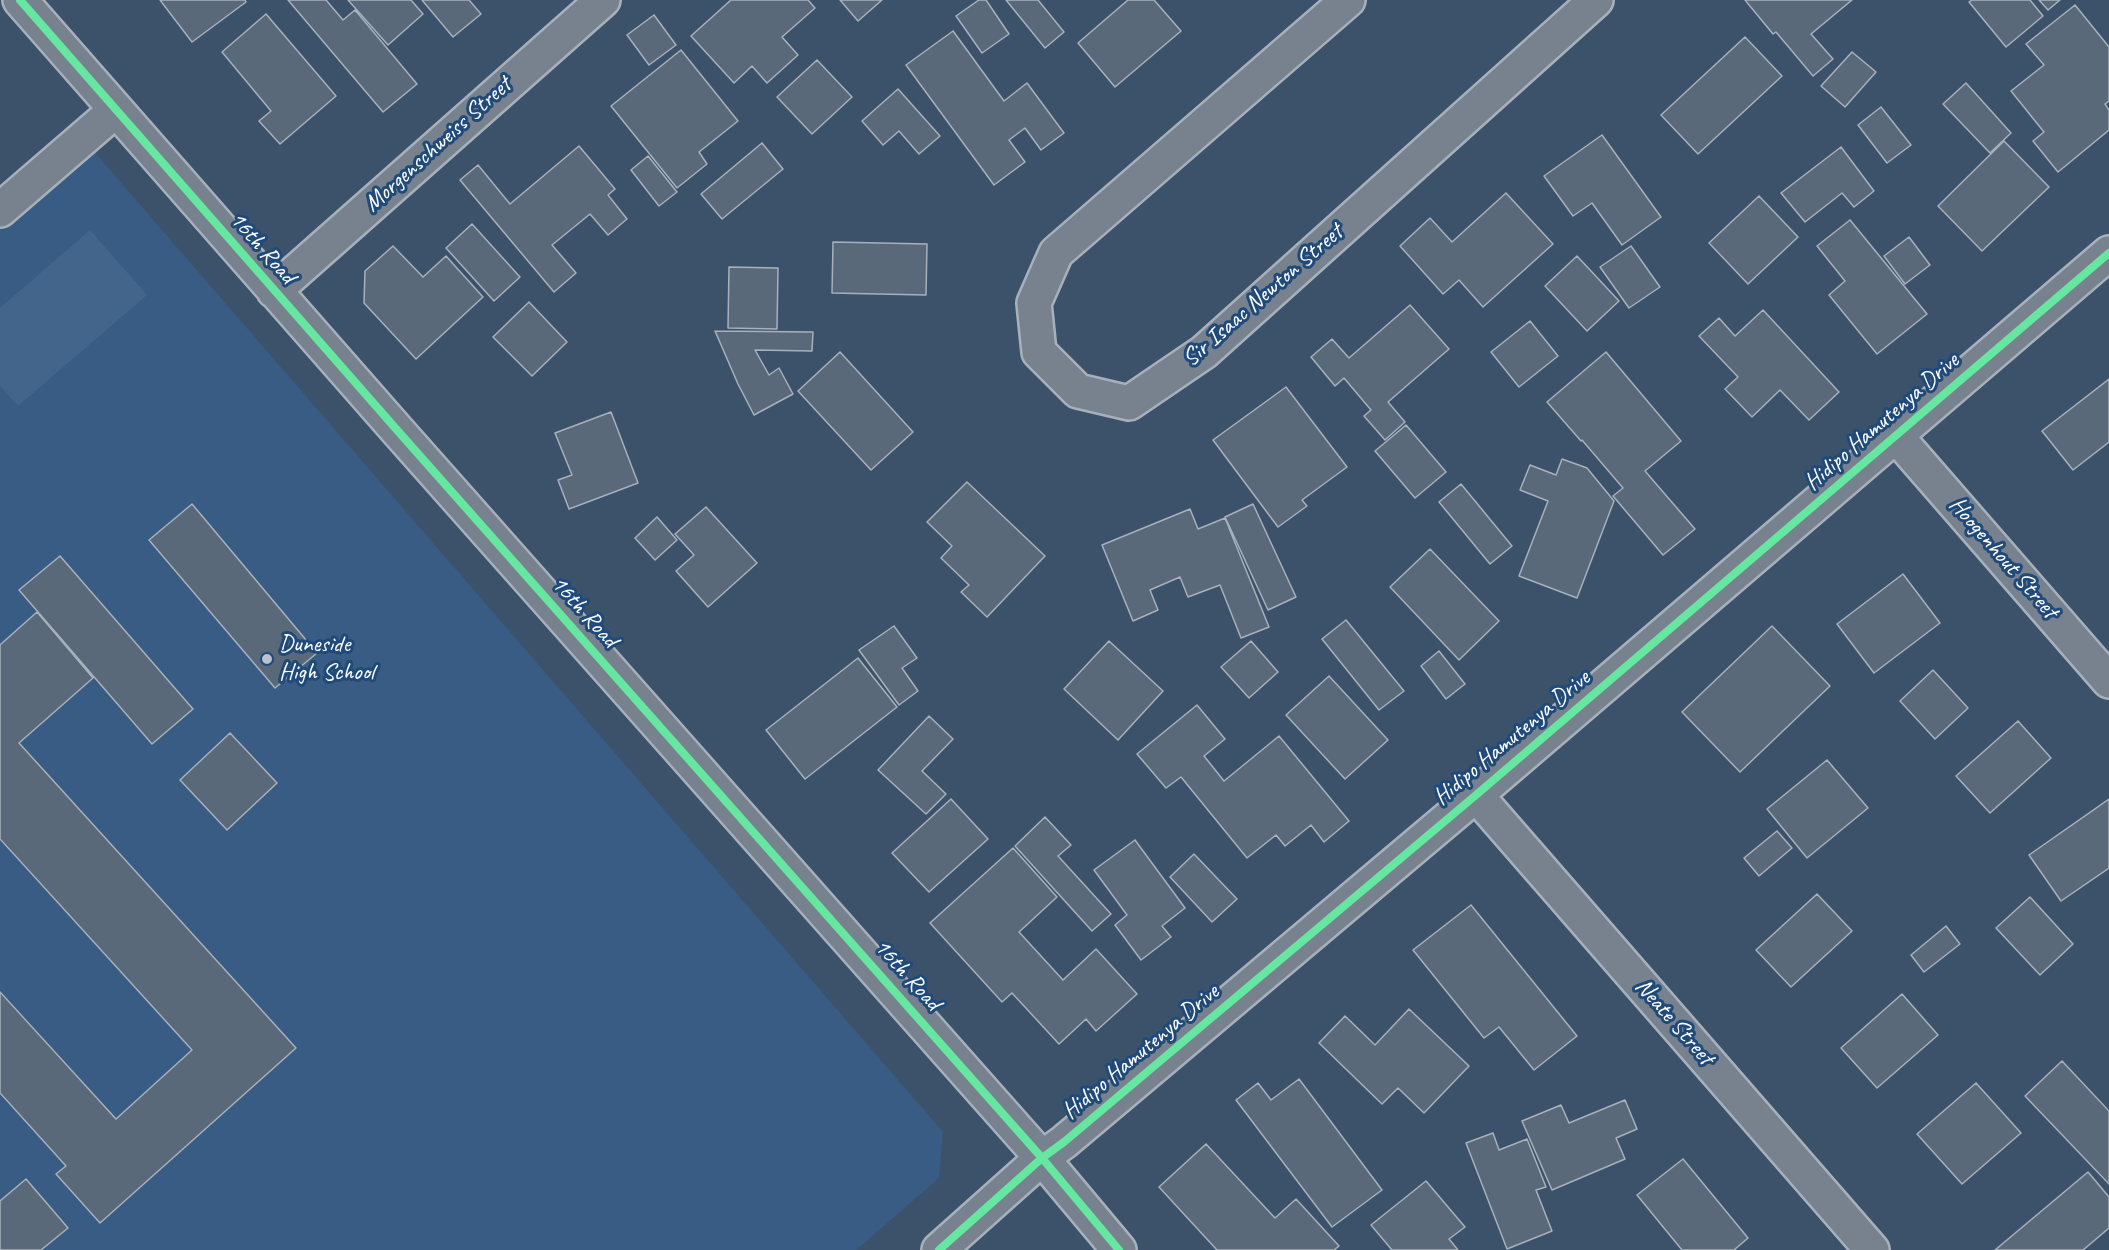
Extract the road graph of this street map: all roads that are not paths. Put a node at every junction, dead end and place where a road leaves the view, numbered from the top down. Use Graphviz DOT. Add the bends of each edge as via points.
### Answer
graph roads {
  1 [pos="20,0"];
  2 [pos="603,0"];
  3 [pos="1348,0"];
  4 [pos="1596,0"];
  5 [pos="116,110"];
  6 [pos="0,210"];
  7 [pos="2109,253"];
  8 [pos="274,291"];
  9 [pos="1896,436"];
  10 [pos="2109,681"];
  11 [pos="1476,795"];
  12 [pos="1042,1158"];
  13 [pos="939,1250"];
  14 [pos="1119,1250"];
  15 [pos="1872,1250"];
  1 -- 5 [label="street, 16th Road"];
  2 -- 8 [label="street, Morgenschweiss Street"];
  3 -- 4 [label="street, Sir Isaac Newton Street" via="1056,253 1034,303 1039,352 1078,391 1129,403 1204,352"];
  5 -- 6 [label="street"];
  5 -- 8 [label="street, 16th Road"];
  7 -- 9 [label="street, Hidipo Hamutenya Drive"];
  8 -- 12 [label="street, 16th Road"];
  9 -- 10 [label="street, Hoogenhout Street"];
  9 -- 11 [label="street, Hidipo Hamutenya Drive"];
  11 -- 12 [label="street, Hidipo Hamutenya Drive"];
  11 -- 15 [label="street, Neate Street"];
  12 -- 13 [label="street, Hidipo Hamutenya Drive"];
  12 -- 14 [label="street, 16th Road"];
}
